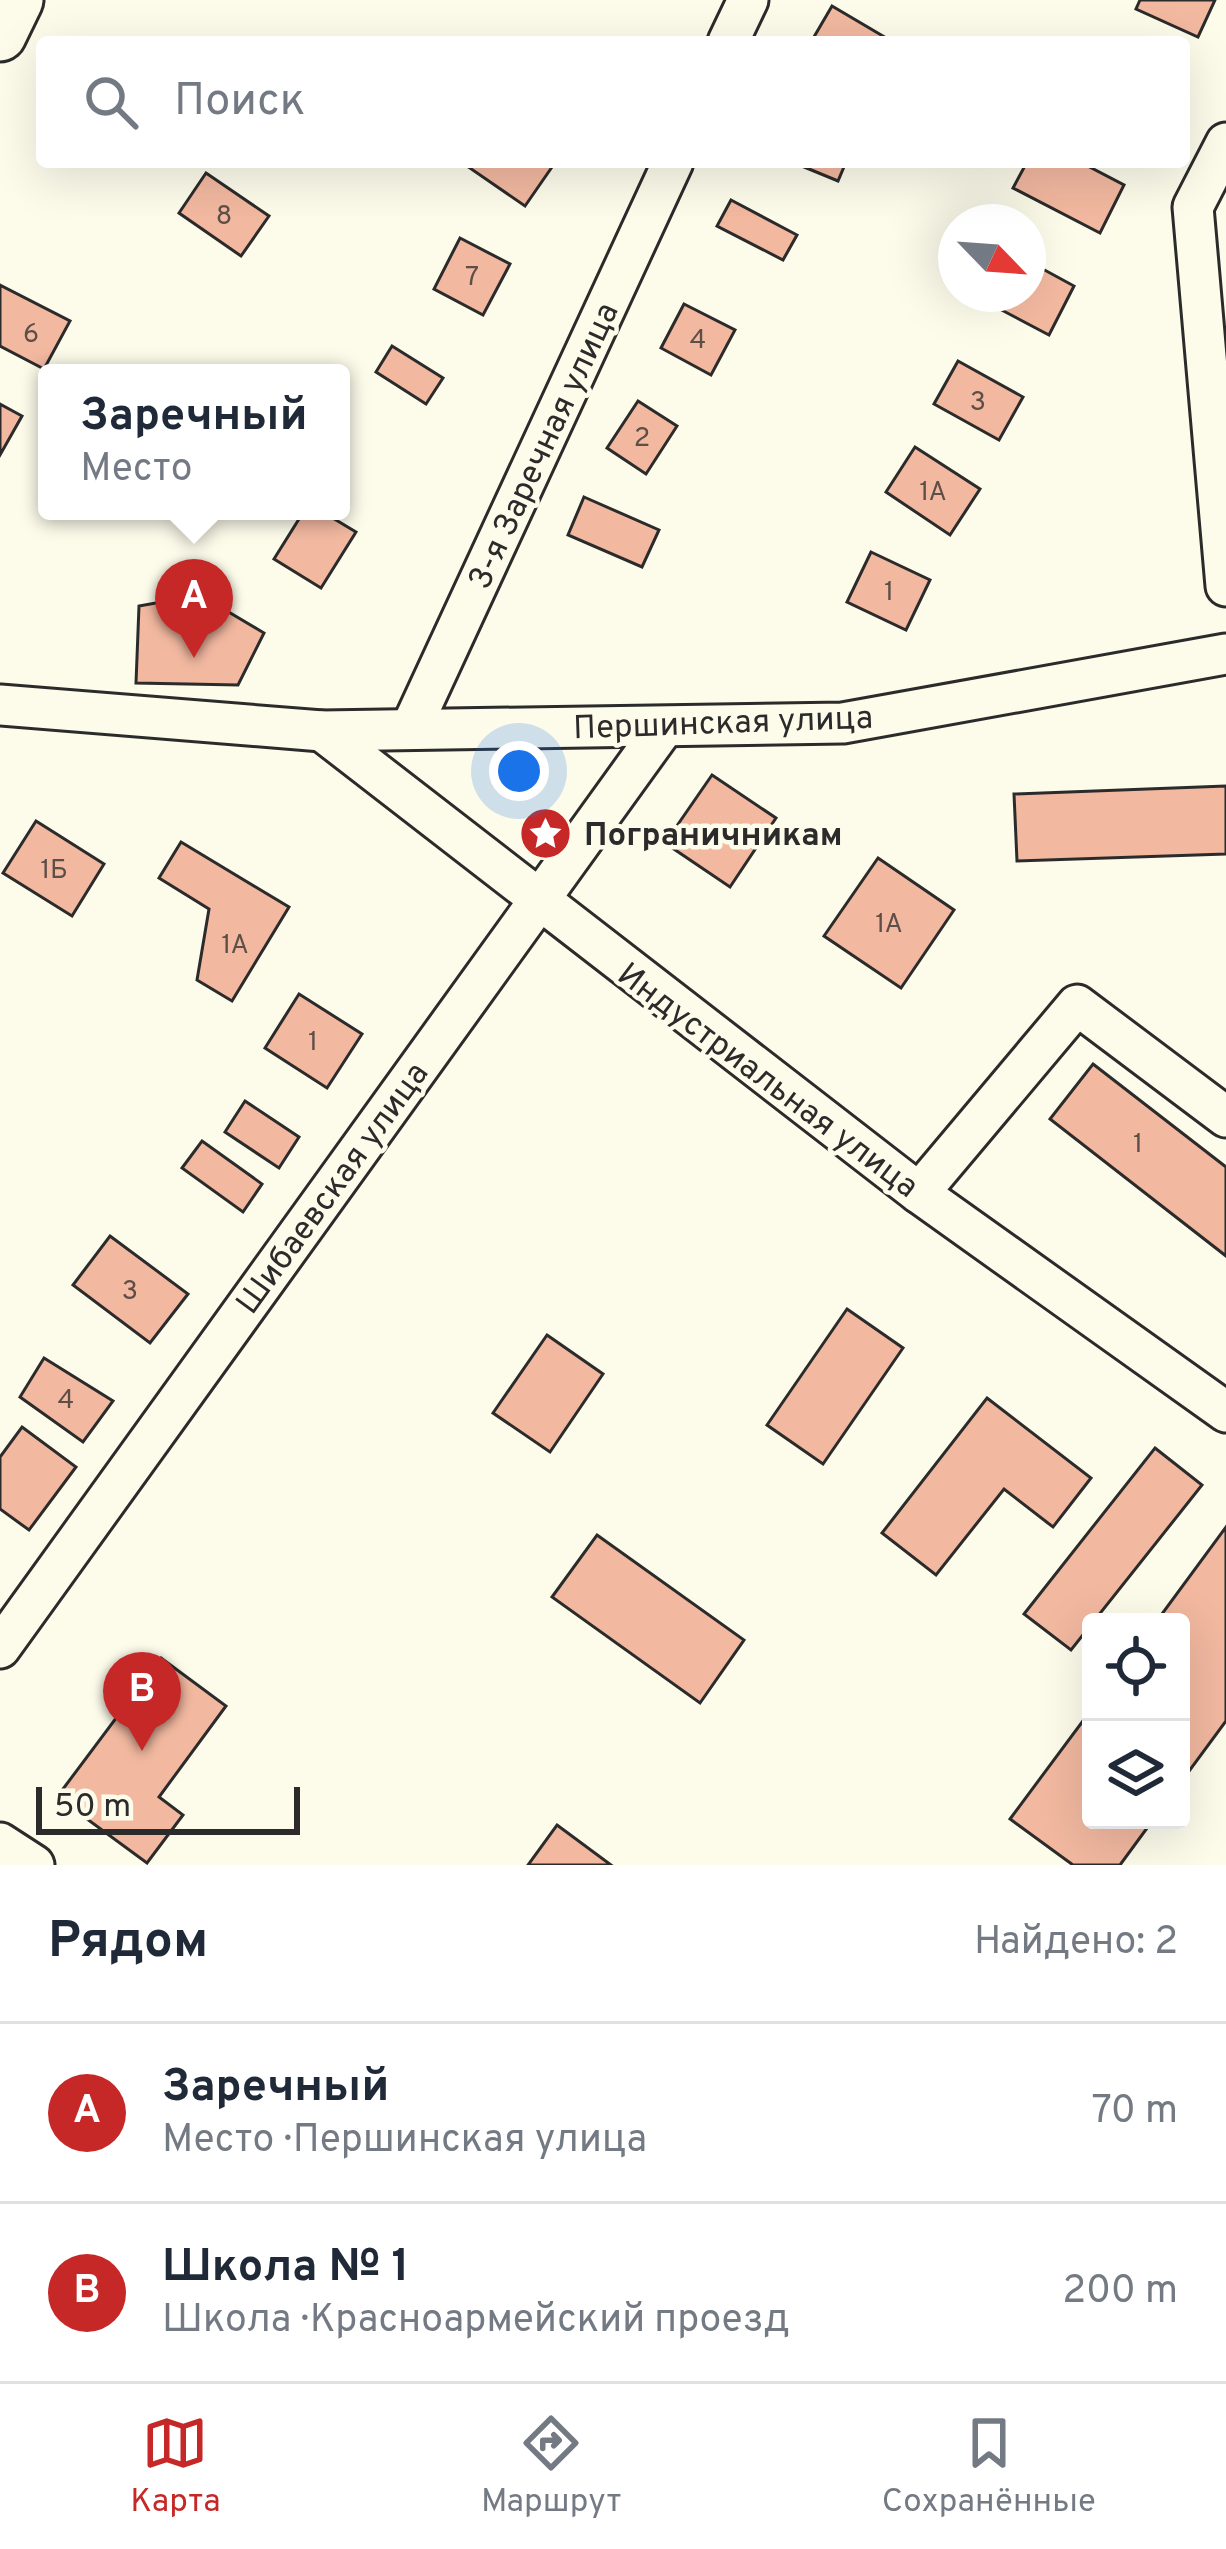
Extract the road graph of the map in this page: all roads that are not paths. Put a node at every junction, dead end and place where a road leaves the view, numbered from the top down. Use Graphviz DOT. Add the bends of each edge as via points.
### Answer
graph roads {
  1 [pos="17,0"];
  2 [pos="748,0"];
  3 [pos="0,35"];
  4 [pos="731,36"];
  5 [pos="1226,143"];
  6 [pos="670,168"];
  7 [pos="1210,201"];
  8 [pos="1226,586"];
  9 [pos="1226,654"];
  10 [pos="0,705"];
  11 [pos="664,727"];
  12 [pos="411,728"];
  13 [pos="322,731"];
  14 [pos="536,901"];
  15 [pos="1226,1117"];
  16 [pos="919,1193"];
  17 [pos="1226,1412"];
  18 [pos="0,1648"];
  19 [pos="0,1843"];
  20 [pos="34,1865"];
  1 -- 3 [label="main road"];
  2 -- 4 [label="street"];
  5 -- 7 [label="street"];
  6 -- 12 [label="street, 3-я Заречная улица"];
  7 -- 8 [label="street"];
  9 -- 11 [label="street, Першинская улица" via="843,722"];
  10 -- 13 [label="street, Першинская улица"];
  11 -- 12 [label="street, Першинская улица"];
  11 -- 14 [label="street, Шибаевская улица"];
  12 -- 13 [label="street, Першинская улица"];
  13 -- 14 [label="street, Индустриальная улица"];
  14 -- 16 [label="street, Индустриальная улица"];
  14 -- 18 [label="street, Шибаевская улица"];
  15 -- 16 [label="street" via="1077,1005"];
  16 -- 17 [label="street, Индустриальная улица"];
  19 -- 20 [label="street"];
}
